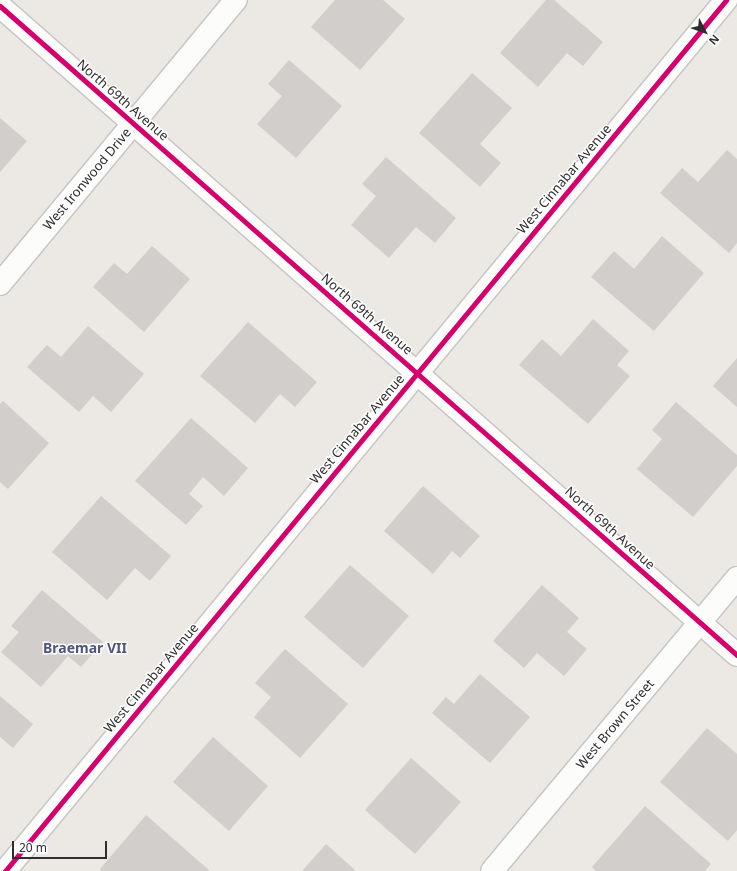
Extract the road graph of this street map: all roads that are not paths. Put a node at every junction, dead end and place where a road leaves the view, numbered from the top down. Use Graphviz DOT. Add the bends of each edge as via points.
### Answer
graph roads {
  1 [pos="236,0"];
  2 [pos="726,0"];
  3 [pos="0,6"];
  4 [pos="133,124"];
  5 [pos="0,284"];
  6 [pos="418,373"];
  7 [pos="737,578"];
  8 [pos="700,622"];
  9 [pos="737,655"];
  10 [pos="5,871"];
  11 [pos="492,871"];
  1 -- 4 [label="street, West Ironwood Drive"];
  2 -- 6 [label="street, West Cinnabar Avenue"];
  3 -- 4 [label="street, North 69th Avenue"];
  4 -- 5 [label="street, West Ironwood Drive"];
  4 -- 6 [label="street, North 69th Avenue"];
  6 -- 8 [label="street, North 69th Avenue"];
  6 -- 10 [label="street, West Cinnabar Avenue"];
  7 -- 8 [label="street, West Brown Street"];
  8 -- 9 [label="street, North 69th Avenue"];
  8 -- 11 [label="street, West Brown Street"];
}
